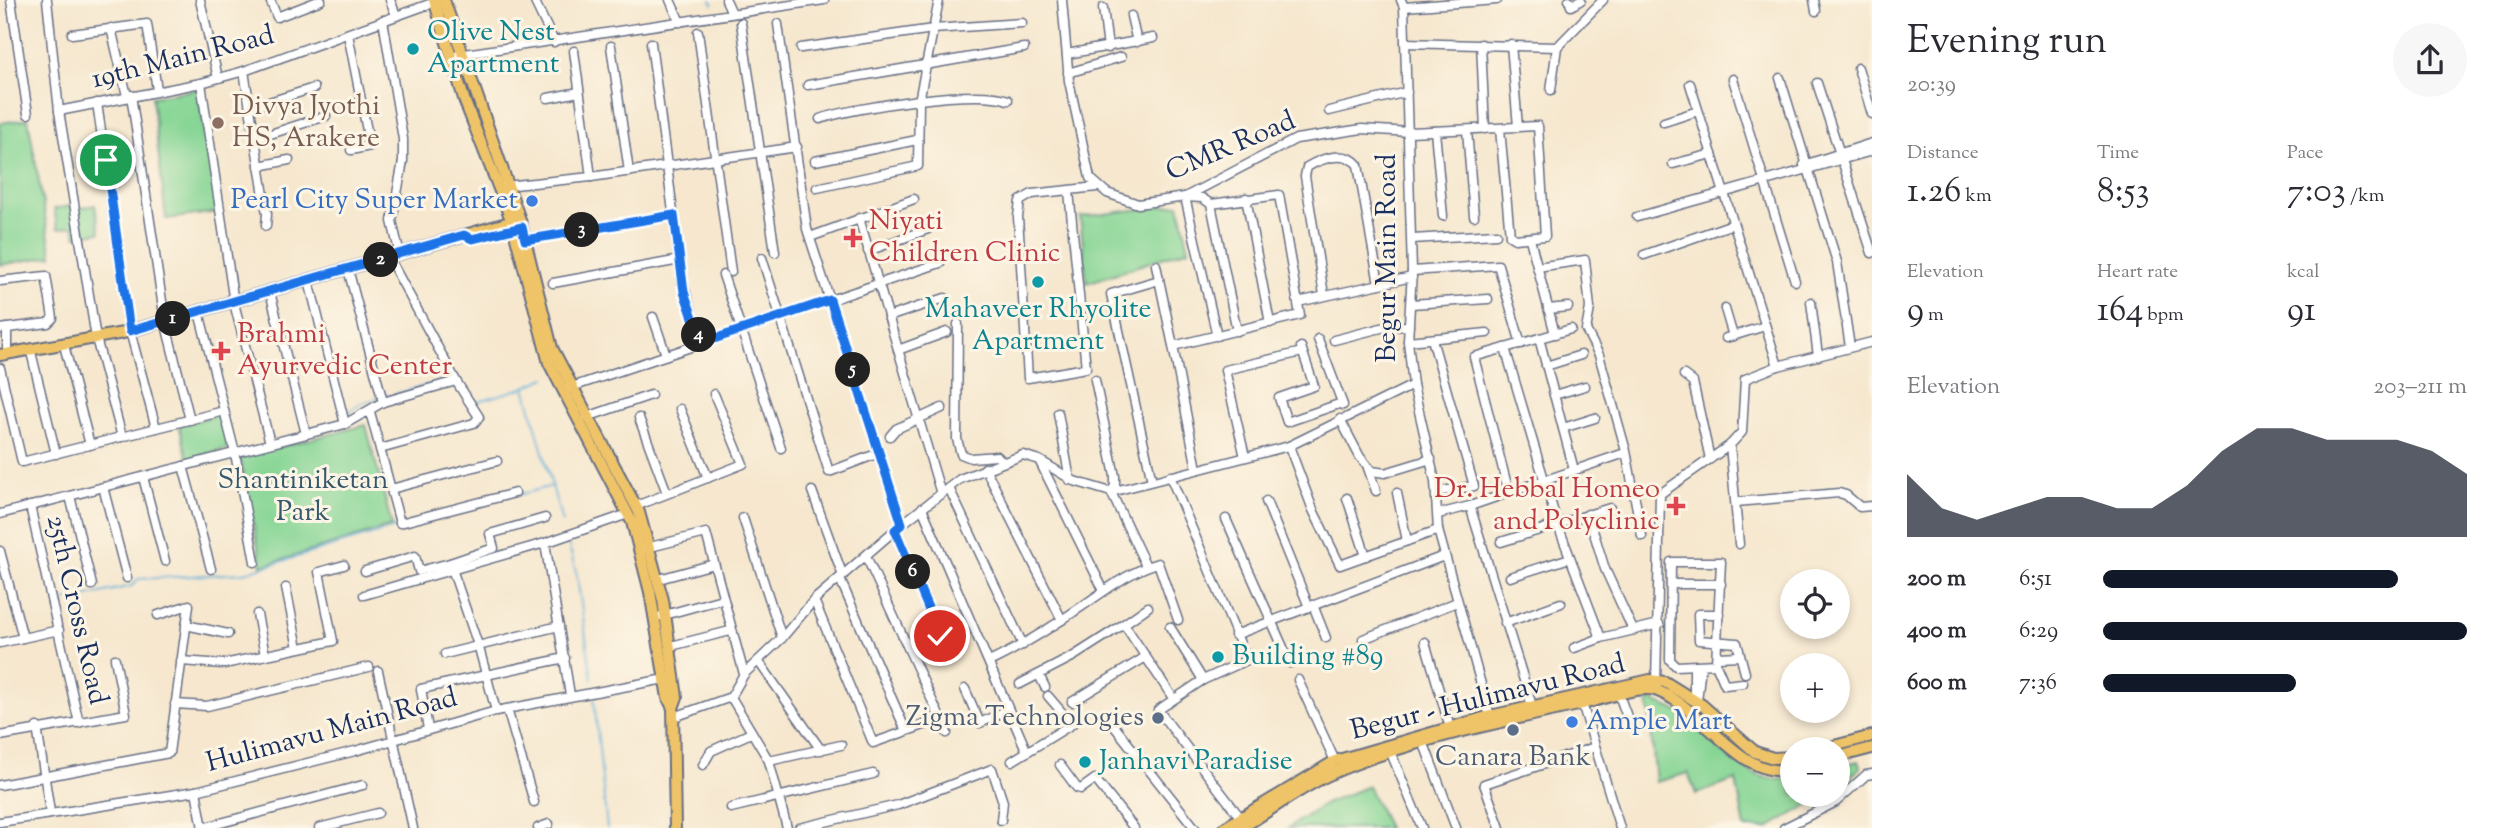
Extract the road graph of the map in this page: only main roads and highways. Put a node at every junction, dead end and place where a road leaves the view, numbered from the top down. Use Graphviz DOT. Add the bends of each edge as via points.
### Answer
graph roads {
  1 [pos="438,1"];
  2 [pos="517,224"];
  3 [pos="4,355"];
  4 [pos="568,388"];
  5 [pos="632,510"];
  6 [pos="646,548"];
  7 [pos="660,616"];
  8 [pos="669,678"];
  9 [pos="1656,684"];
  10 [pos="1581,700"];
  11 [pos="1491,720"];
  12 [pos="1872,736"];
  13 [pos="1850,742"];
  14 [pos="1872,748"];
  15 [pos="1740,749"];
  16 [pos="1850,754"];
  17 [pos="1780,757"];
  18 [pos="1780,769"];
  19 [pos="1241,822"];
  20 [pos="675,828"];
  21 [pos="1224,828"];
  1 -- 2 [label="main road"];
  2 -- 3 [label="main road" via="472,239 464,235 130,331"];
  2 -- 4 [label="main road" via="537,304"];
  4 -- 5 [label="main road"];
  4 -- 5 [label="main road"];
  5 -- 6 [label="main road"];
  6 -- 7 [label="main road"];
  6 -- 7 [label="main road" via="659,579"];
  7 -- 8 [label="main road"];
  7 -- 8 [label="main road" via="671,646"];
  8 -- 20 [label="main road"];
  9 -- 10 [label="main road, Begur - Hulimavu Road"];
  9 -- 10 [label="main road"];
  9 -- 15 [label="main road"];
  9 -- 15 [label="main road" via="1695,700"];
  10 -- 11 [label="main road, Begur - Hulimavu Road"];
  11 -- 19 [label="main road, Begur - Hulimavu Road" via="1339,770"];
  11 -- 19 [label="main road, Begur - Hulimavu Road" via="1335,761"];
  12 -- 13 [label="main road"];
  14 -- 16 [label="main road"];
  15 -- 17 [label="main road"];
  15 -- 18 [label="main road" via="1766,768"];
  19 -- 21 [label="main road, Begur - Hulimavu Road"];
}
